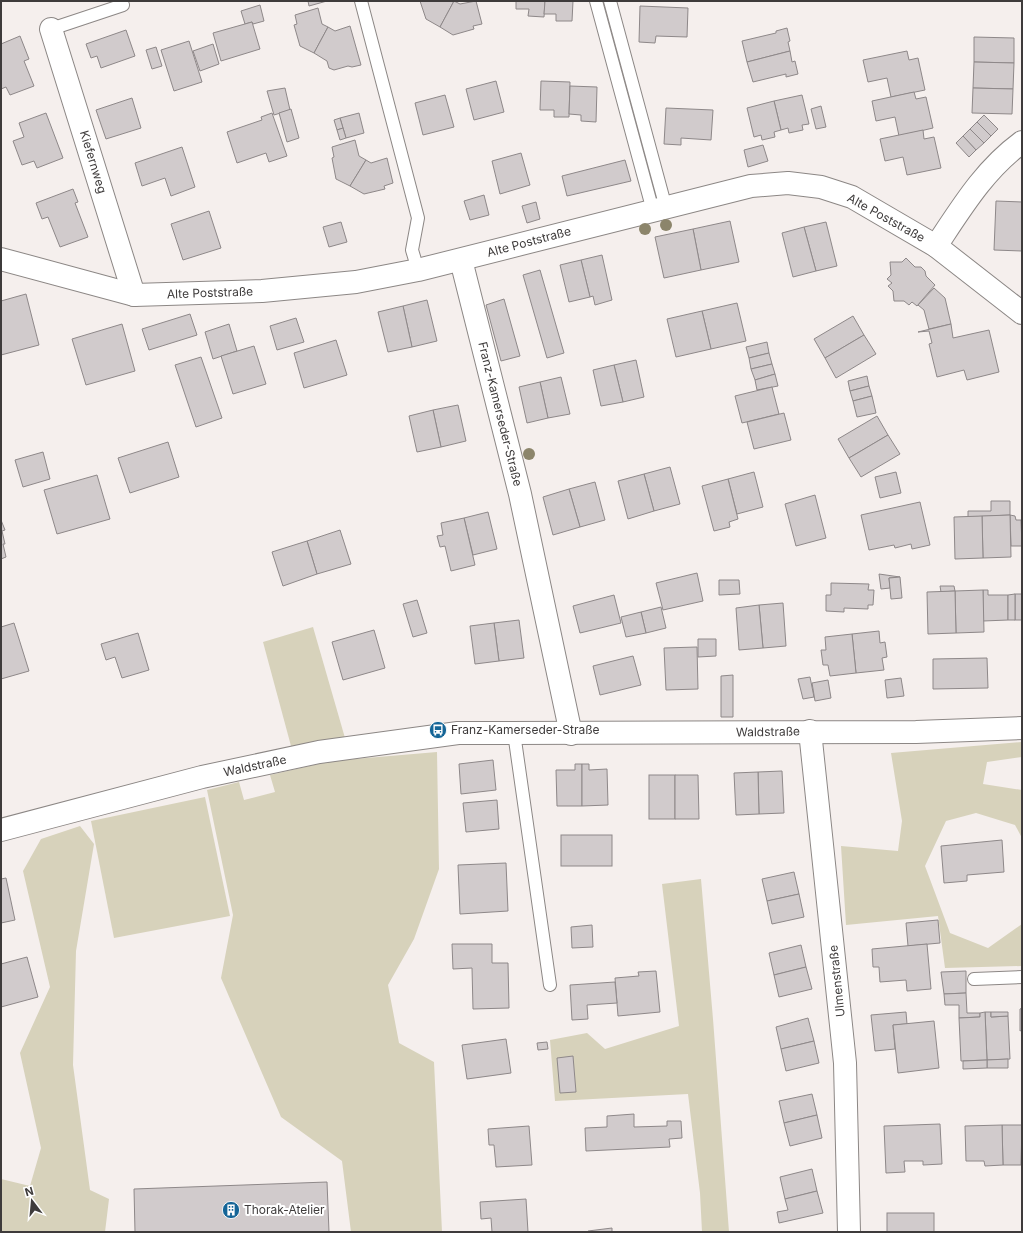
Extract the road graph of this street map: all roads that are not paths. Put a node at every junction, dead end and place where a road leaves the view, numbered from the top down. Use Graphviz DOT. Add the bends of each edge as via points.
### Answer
graph roads {
  1 [pos="361,1"];
  2 [pos="596,1"];
  3 [pos="610,1"];
  4 [pos="123,4"];
  5 [pos="51,29"];
  6 [pos="1022,142"];
  7 [pos="659,209"];
  8 [pos="936,246"];
  9 [pos="1,259"];
  10 [pos="461,260"];
  11 [pos="418,270"];
  12 [pos="134,295"];
  13 [pos="1022,313"];
  14 [pos="1022,728"];
  15 [pos="810,731"];
  16 [pos="514,733"];
  17 [pos="571,734"];
  18 [pos="1,830"];
  19 [pos="1022,977"];
  20 [pos="974,979"];
  21 [pos="550,985"];
  22 [pos="849,1232"];
  1 -- 11 [label="lane" via="418,218 412,250"];
  2 -- 7 [label="lane"];
  3 -- 7 [label="lane"];
  4 -- 5 [label="lane"];
  5 -- 12 [label="street, Kiefernweg"];
  6 -- 8 [label="street" via="975,187"];
  7 -- 8 [label="street, Alte Poststraße" via="751,186 788,183 822,187 852,197"];
  7 -- 10 [label="street, Alte Poststraße"];
  8 -- 13 [label="street, Alte Poststraße"];
  9 -- 12 [label="street, Alte Poststraße"];
  10 -- 11 [label="street, Alte Poststraße"];
  10 -- 17 [label="street, Franz-Kamerseder-Straße" via="520,494"];
  11 -- 12 [label="street, Alte Poststraße" via="356,282 262,291"];
  14 -- 15 [label="street, Waldstraße" via="916,732"];
  15 -- 17 [label="street, Waldstraße"];
  15 -- 22 [label="street, Ulmenstraße" via="846,1063"];
  16 -- 17 [label="street, Waldstraße"];
  16 -- 18 [label="street, Waldstraße" via="458,733 319,752 202,777"];
  16 -- 21 [label="lane"];
  19 -- 20 [label="lane"];
}
